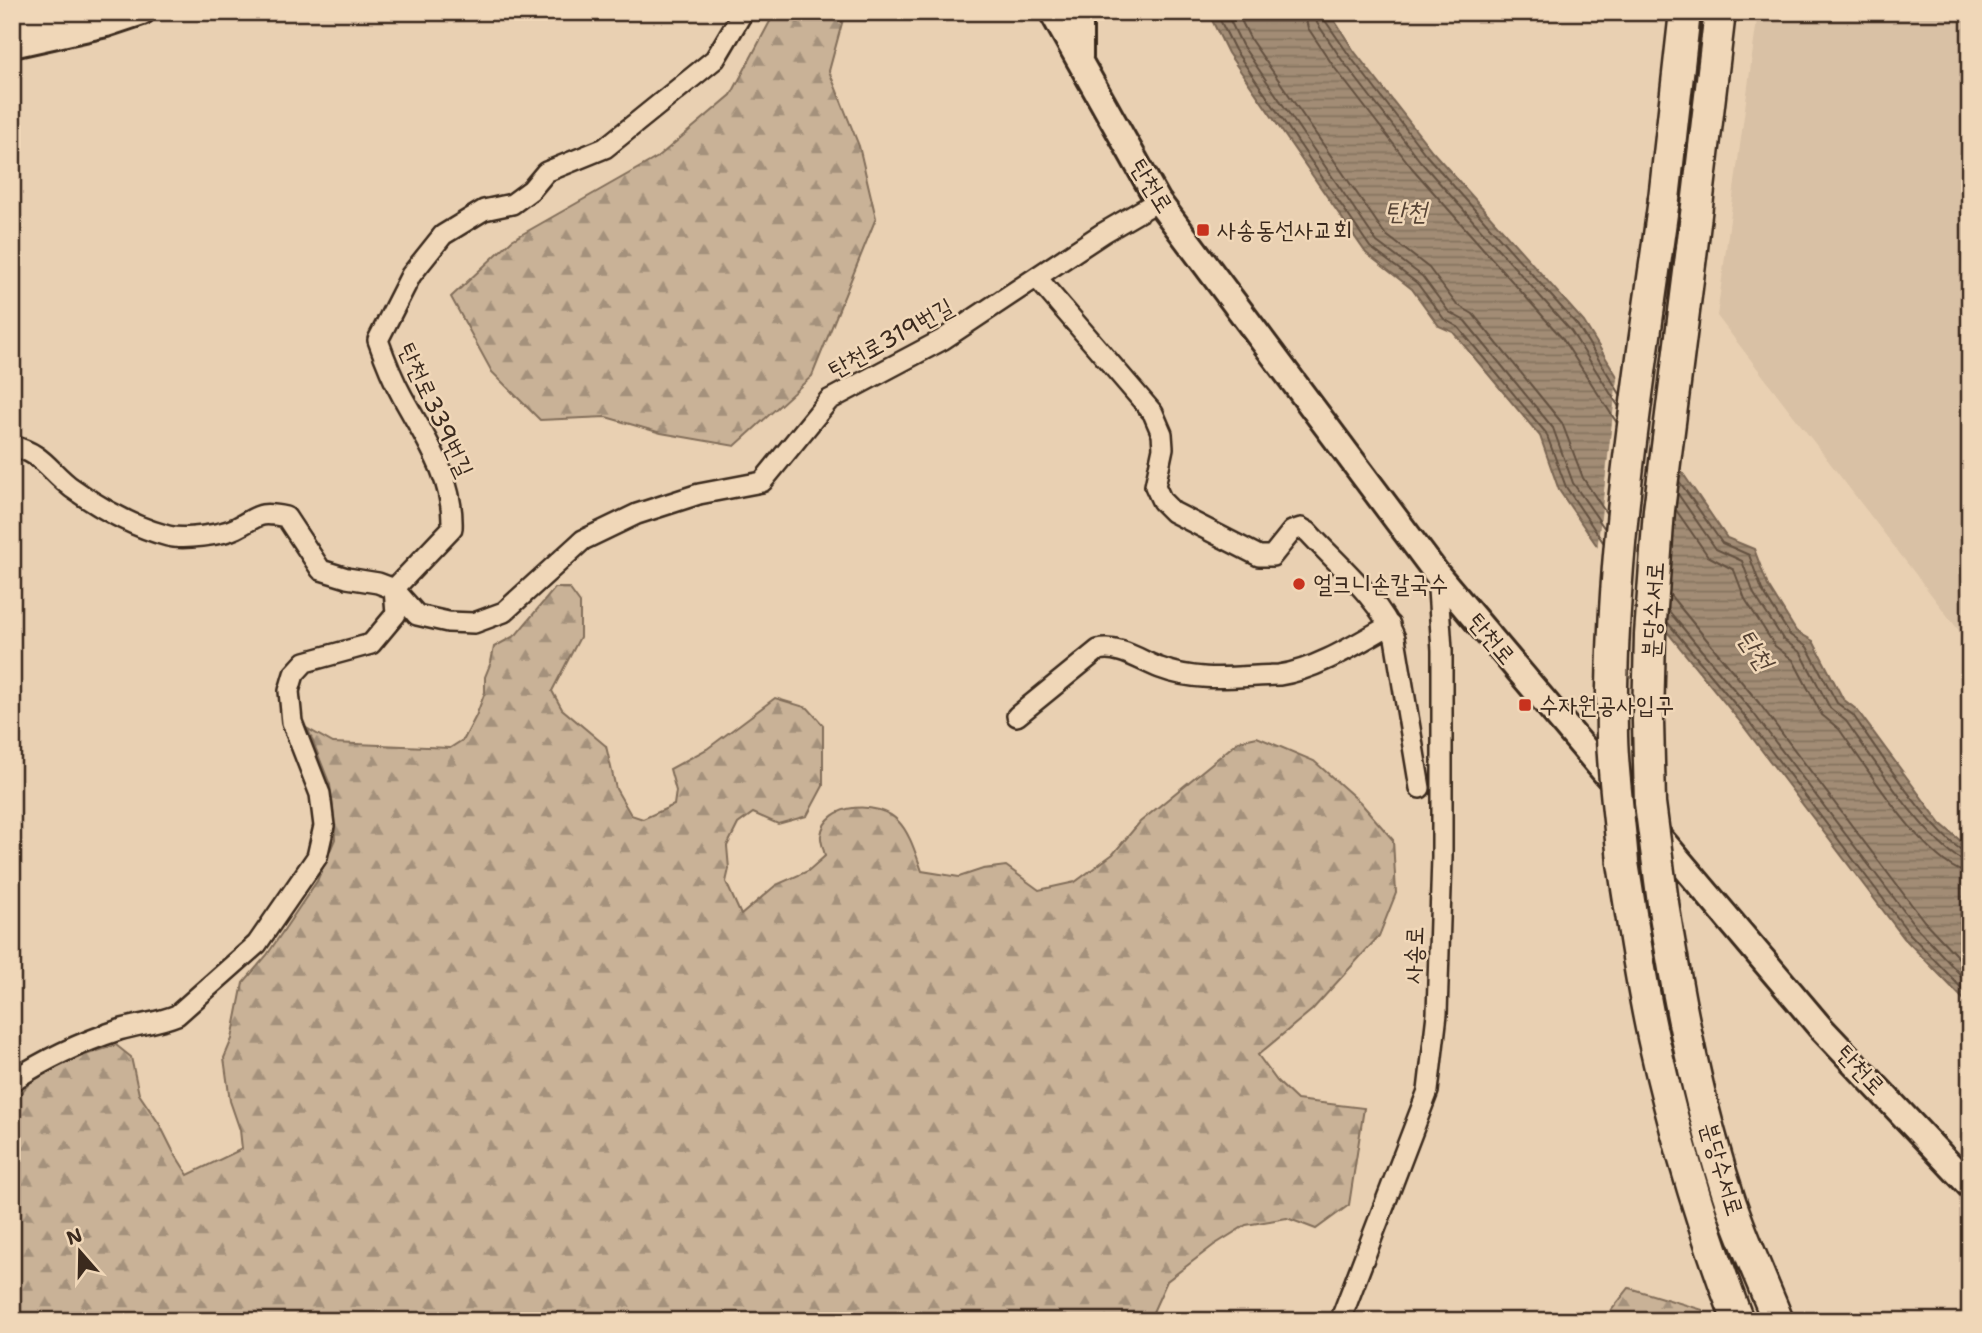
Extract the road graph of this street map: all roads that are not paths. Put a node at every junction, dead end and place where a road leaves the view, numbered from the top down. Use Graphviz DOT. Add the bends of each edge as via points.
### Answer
graph roads {
  1 [pos="64,12"];
  2 [pos="142,12"];
  3 [pos="743,12"];
  4 [pos="1052,12"];
  5 [pos="1080,12"];
  6 [pos="1685,12"];
  7 [pos="1720,12"];
  8 [pos="12,32"];
  9 [pos="12,45"];
  10 [pos="1080,62"];
  11 [pos="1158,201"];
  12 [pos="1037,278"];
  13 [pos="12,446"];
  14 [pos="1437,575"];
  15 [pos="394,589"];
  16 [pos="1390,625"];
  17 [pos="1017,716"];
  18 [pos="1420,788"];
  19 [pos="12,1081"];
  20 [pos="1970,1186"];
  21 [pos="1340,1321"];
  22 [pos="1738,1321"];
  23 [pos="1778,1321"];
  1 -- 8 [label="main road"];
  2 -- 9 [label="main road"];
  3 -- 15 [label="street, 탄천로339번길" via="715,59 605,148 546,172 512,204 484,210 443,235 411,275 378,340 391,375 439,463 453,510 452,528"];
  4 -- 10 [label="main road, 탄천로"];
  5 -- 10 [label="main road"];
  6 -- 22 [label="highway, 분당수서로, bridge" via="1626,476 1616,585 1612,738 1623,863 1668,1102"];
  7 -- 23 [label="highway, 분당수서로, bridge" via="1661,497 1650,635 1650,803 1688,1046 1709,1131 1731,1203"];
  10 -- 11 [label="main road, 탄천로"];
  11 -- 12 [label="street, 탄천로319번길"];
  11 -- 14 [label="main road, 탄천로"];
  12 -- 15 [label="street, 탄천로319번길" via="942,340 829,400 762,482 666,504 583,540 504,612 474,623 448,622 417,615"];
  12 -- 16 [label="street" via="1153,413 1164,448 1155,486 1173,513 1259,556 1272,556 1292,531 1301,527"];
  13 -- 15 [label="street" via="38,456 70,487 141,527 171,537 208,535 270,513 286,517 321,570"];
  14 -- 20 [label="main road, 탄천로" via="1819,1027"];
  14 -- 21 [label="street, 사송로" via="1442,650 1441,857 1437,1014 1428,1091"];
  15 -- 19 [label="street" via="396,614 371,644 305,662 294,674 289,691 292,722 320,794 324,826 317,857 257,944 177,1015 89,1041"];
  16 -- 17 [label="street" via="1350,648 1279,676 1200,678 1117,650 1098,650"];
  16 -- 18 [label="street"];
}
